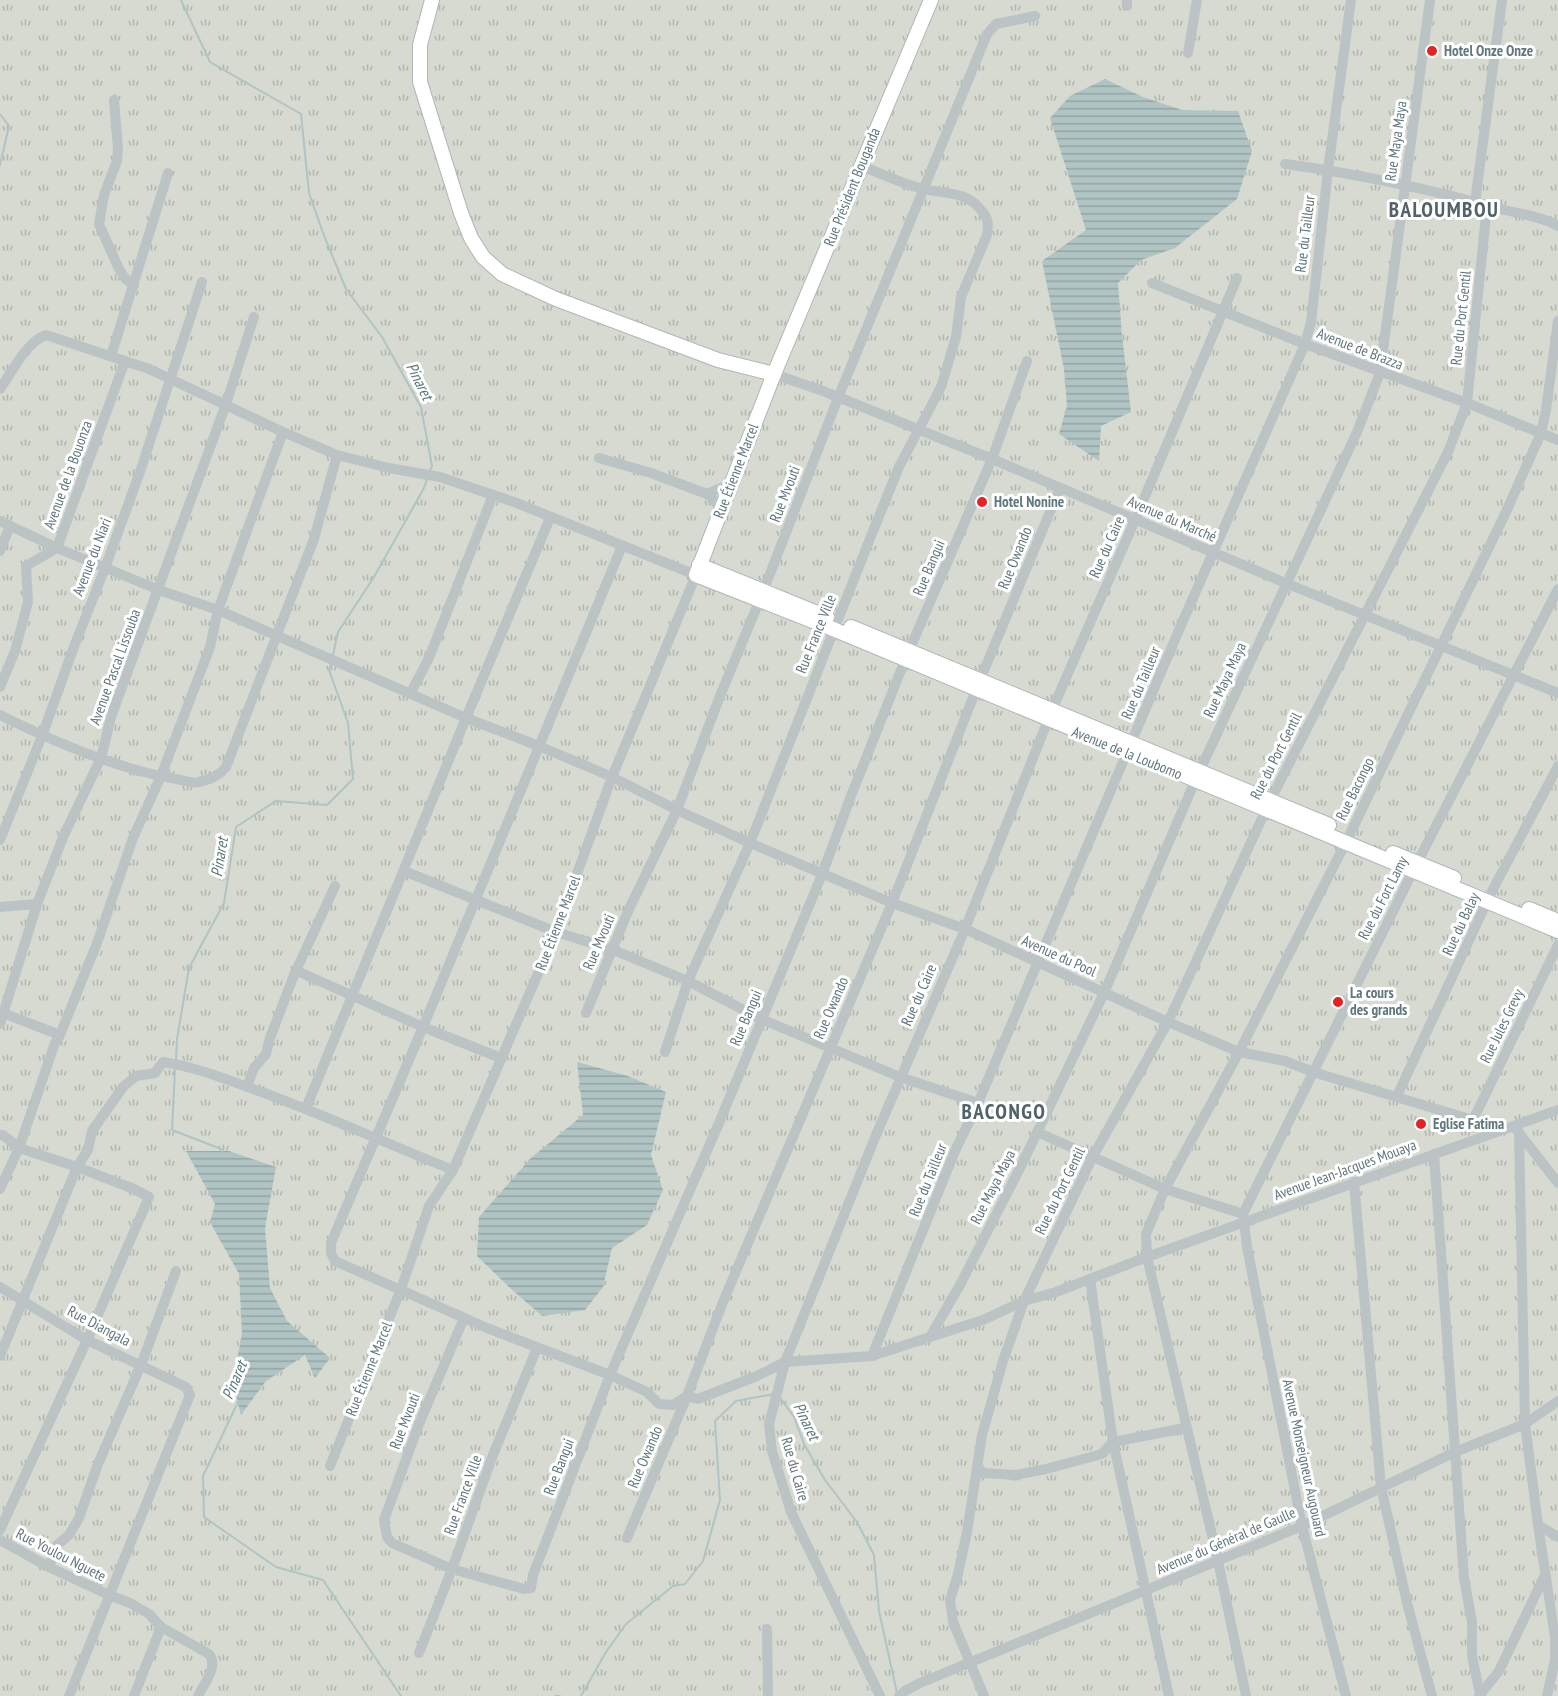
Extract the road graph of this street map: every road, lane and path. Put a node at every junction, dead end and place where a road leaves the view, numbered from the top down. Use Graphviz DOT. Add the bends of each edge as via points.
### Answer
graph roads {
  1 [pos="432,0"];
  2 [pos="931,0"];
  3 [pos="1197,0"];
  4 [pos="1352,0"];
  5 [pos="1430,0"];
  6 [pos="1502,0"];
  7 [pos="1035,16"];
  8 [pos="1188,54"];
  9 [pos="114,99"];
  10 [pos="1285,164"];
  11 [pos="861,166"];
  12 [pos="1328,170"];
  13 [pos="168,173"];
  14 [pos="1405,186"];
  15 [pos="924,189"];
  16 [pos="1475,202"];
  17 [pos="1487,205"];
  18 [pos="1558,226"];
  19 [pos="1237,278"];
  20 [pos="202,282"];
  21 [pos="1152,283"];
  22 [pos="134,286"];
  23 [pos="1224,311"];
  24 [pos="254,317"];
  25 [pos="1558,321"];
  26 [pos="1305,344"];
  27 [pos="111,356"];
  28 [pos="1027,361"];
  29 [pos="125,362"];
  30 [pos="1380,373"];
  31 [pos="774,374"];
  32 [pos="171,378"];
  33 [pos="0,389"];
  34 [pos="838,398"];
  35 [pos="1467,403"];
  36 [pos="226,404"];
  37 [pos="918,430"];
  38 [pos="283,432"];
  39 [pos="1541,433"];
  40 [pos="1558,440"];
  41 [pos="338,454"];
  42 [pos="599,458"];
  43 [pos="992,459"];
  44 [pos="732,483"];
  45 [pos="1060,488"];
  46 [pos="707,494"];
  47 [pos="493,495"];
  48 [pos="722,509"];
  49 [pos="550,518"];
  50 [pos="1135,520"];
  51 [pos="5,524"];
  52 [pos="622,546"];
  53 [pos="57,548"];
  54 [pos="0,551"];
  55 [pos="1214,554"];
  56 [pos="105,568"];
  57 [pos="698,570"];
  58 [pos="1288,584"];
  59 [pos="1558,589"];
  60 [pos="159,590"];
  61 [pos="761,597"];
  62 [pos="218,610"];
  63 [pos="1364,616"];
  64 [pos="834,625"];
  65 [pos="277,635"];
  66 [pos="1442,645"];
  67 [pos="907,656"];
  68 [pos="1514,676"];
  69 [pos="978,685"];
  70 [pos="0,687"];
  71 [pos="1558,693"];
  72 [pos="410,694"];
  73 [pos="0,715"];
  74 [pos="1050,715"];
  75 [pos="466,718"];
  76 [pos="42,736"];
  77 [pos="539,746"];
  78 [pos="1130,748"];
  79 [pos="101,758"];
  80 [pos="1558,766"];
  81 [pos="161,776"];
  82 [pos="1198,776"];
  83 [pos="612,777"];
  84 [pos="1268,805"];
  85 [pos="677,810"];
  86 [pos="1348,838"];
  87 [pos="0,840"];
  88 [pos="750,843"];
  89 [pos="1415,867"];
  90 [pos="404,871"];
  91 [pos="823,872"];
  92 [pos="335,886"];
  93 [pos="1489,897"];
  94 [pos="476,900"];
  95 [pos="892,903"];
  96 [pos="37,904"];
  97 [pos="0,908"];
  98 [pos="1558,921"];
  99 [pos="965,929"];
  100 [pos="1558,931"];
  101 [pos="556,932"];
  102 [pos="1558,945"];
  103 [pos="611,950"];
  104 [pos="1039,962"];
  105 [pos="297,971"];
  106 [pos="688,981"];
  107 [pos="1104,993"];
  108 [pos="353,996"];
  109 [pos="2,1012"];
  110 [pos="586,1013"];
  111 [pos="761,1019"];
  112 [pos="1168,1022"];
  113 [pos="0,1024"];
  114 [pos="423,1027"];
  115 [pos="60,1035"];
  116 [pos="831,1048"];
  117 [pos="665,1052"];
  118 [pos="1239,1052"];
  119 [pos="501,1058"];
  120 [pos="1313,1072"];
  121 [pos="900,1077"];
  122 [pos="247,1087"];
  123 [pos="1396,1096"];
  124 [pos="978,1103"];
  125 [pos="306,1108"];
  126 [pos="1558,1110"];
  127 [pos="1473,1120"];
  128 [pos="1513,1130"];
  129 [pos="1037,1132"];
  130 [pos="0,1135"];
  131 [pos="375,1139"];
  132 [pos="19,1148"];
  133 [pos="1434,1154"];
  134 [pos="1092,1158"];
  135 [pos="77,1167"];
  136 [pos="453,1170"];
  137 [pos="1354,1182"];
  138 [pos="1558,1183"];
  139 [pos="0,1189"];
  140 [pos="1165,1189"];
  141 [pos="1244,1218"];
  142 [pos="1147,1257"];
  143 [pos="176,1271"];
  144 [pos="1090,1279"];
  145 [pos="0,1287"];
  146 [pos="401,1289"];
  147 [pos="23,1301"];
  148 [pos="1024,1301"];
  149 [pos="464,1318"];
  150 [pos="930,1337"];
  151 [pos="87,1340"];
  152 [pos="537,1348"];
  153 [pos="0,1356"];
  154 [pos="872,1356"];
  155 [pos="785,1362"];
  156 [pos="141,1365"];
  157 [pos="610,1375"];
  158 [pos="687,1396"];
  159 [pos="1557,1402"];
  160 [pos="1525,1424"];
  161 [pos="1185,1428"];
  162 [pos="1113,1442"];
  163 [pos="1455,1452"];
  164 [pos="330,1466"];
  165 [pos="977,1466"];
  166 [pos="1381,1487"];
  167 [pos="1538,1525"];
  168 [pos="1302,1526"];
  169 [pos="0,1530"];
  170 [pos="1558,1537"];
  171 [pos="627,1538"];
  172 [pos="0,1540"];
  173 [pos="1218,1562"];
  174 [pos="50,1567"];
  175 [pos="452,1569"];
  176 [pos="1545,1575"];
  177 [pos="1145,1592"];
  178 [pos="109,1595"];
  179 [pos="161,1626"];
  180 [pos="767,1629"];
  181 [pos="419,1653"];
  182 [pos="970,1663"];
  183 [pos="902,1693"];
  184 [pos="1479,1695"];
  185 [pos="69,1696"];
  186 [pos="134,1696"];
  187 [pos="198,1696"];
  188 [pos="768,1696"];
  189 [pos="880,1696"];
  190 [pos="984,1696"];
  191 [pos="1169,1696"];
  192 [pos="1246,1696"];
  193 [pos="1346,1696"];
  194 [pos="1432,1696"];
  195 [pos="1547,1696"];
  1 -- 31 [label="street" via="420,45 420,82 461,213 483,256 502,274 566,303 718,360"];
  2 -- 11 [label="street, Rue Président Bouganda"];
  3 -- 8 [label="street"];
  4 -- 12 [label="street, Rue du Tailleur"];
  5 -- 14 [label="street, Rue Maya Maya"];
  6 -- 16 [label="street"];
  7 -- 15 [label="street, Rue Mvouti" via="990,28"];
  9 -- 22 [label="street" via="117,161 104,195 99,224 117,267"];
  10 -- 12 [label="street"];
  11 -- 15 [label="street"];
  11 -- 31 [label="street, Rue Président Bouganda"];
  12 -- 14 [label="street"];
  12 -- 26 [label="street, Rue du Tailleur" via="1311,322"];
  13 -- 22 [label="street"];
  14 -- 16 [label="street"];
  14 -- 30 [label="street, Rue Maya Maya"];
  15 -- 34 [label="street, Rue Mvouti"];
  15 -- 37 [label="street, Rue France Ville" via="974,201 989,226 961,297 956,337 941,387"];
  16 -- 17 [label="street"];
  17 -- 18 [label="street"];
  17 -- 35 [label="street, Rue du Port Gentil"];
  19 -- 23 [label="street, Rue du Caire"];
  20 -- 32 [label="street, Avenue du Niari"];
  21 -- 23 [label="street, Avenue de Brazza"];
  22 -- 27 [label="street"];
  23 -- 26 [label="street, Avenue de Brazza"];
  23 -- 50 [label="street, Rue du Caire"];
  24 -- 36 [label="street, Avenue Pascal Lissouba"];
  25 -- 39 [label="street, Rue Bacongo"];
  26 -- 30 [label="street, Avenue de Brazza"];
  26 -- 55 [label="street, Rue du Tailleur"];
  27 -- 29 [label="street"];
  27 -- 33 [label="street" via="46,335 31,345"];
  28 -- 43 [label="street, Rue Bangui"];
  29 -- 32 [label="street"];
  29 -- 53 [label="street, Avenue de la Bouonza"];
  30 -- 35 [label="street, Avenue de Brazza"];
  30 -- 58 [label="street, Rue Maya Maya"];
  31 -- 34 [label="street, Avenue du Marché"];
  31 -- 44 [label="street, Rue Étienne Marcel"];
  32 -- 36 [label="street"];
  32 -- 56 [label="street, Avenue du Niari"];
  34 -- 37 [label="street, Avenue du Marché"];
  34 -- 61 [label="street, Rue Mvouti"];
  35 -- 39 [label="street, Avenue de Brazza"];
  35 -- 63 [label="street, Rue du Port Gentil" via="1448,452"];
  36 -- 38 [label="street"];
  36 -- 60 [label="street, Avenue Pascal Lissouba"];
  37 -- 43 [label="street, Avenue du Marché"];
  37 -- 64 [label="street, Rue France Ville"];
  38 -- 41 [label="street"];
  38 -- 62 [label="street"];
  39 -- 40 [label="street, Avenue de Brazza"];
  39 -- 66 [label="street, Rue Bacongo"];
  41 -- 47 [label="street" via="440,477"];
  41 -- 65 [label="street" via="314,539"];
  42 -- 46 [label="street"];
  43 -- 45 [label="street, Avenue du Marché"];
  43 -- 67 [label="street, Rue Bangui"];
  44 -- 46 [label="street"];
  44 -- 48 [label="street, Rue Étienne Marcel"];
  45 -- 50 [label="street, Avenue du Marché"];
  45 -- 69 [label="street, Rue Owando"];
  46 -- 48 [label="street"];
  47 -- 49 [label="street"];
  47 -- 72 [label="street" via="429,658"];
  48 -- 57 [label="street, Rue Étienne Marcel"];
  49 -- 52 [label="street"];
  49 -- 75 [label="street"];
  50 -- 55 [label="street, Avenue du Marché"];
  50 -- 74 [label="street, Rue du Caire"];
  51 -- 53 [label="street, Avenue du Pool"];
  51 -- 54 [label="street"];
  52 -- 57 [label="street" via="678,569"];
  52 -- 77 [label="street"];
  53 -- 56 [label="street, Avenue du Pool"];
  53 -- 70 [label="street, Avenue de la Bouonza" via="26,566 28,602"];
  55 -- 58 [label="street, Avenue du Marché"];
  55 -- 78 [label="street, Rue du Tailleur"];
  56 -- 60 [label="street, Avenue du Pool"];
  56 -- 76 [label="street, Avenue du Niari"];
  57 -- 61 [label="street, Avenue de la Loubomo"];
  57 -- 83 [label="street, Rue Étienne Marcel"];
  58 -- 63 [label="street, Avenue du Marché"];
  58 -- 82 [label="street, Rue Maya Maya"];
  59 -- 68 [label="street, Rue du Fort Lamy"];
  60 -- 62 [label="street, Avenue du Pool"];
  60 -- 79 [label="street, Avenue Pascal Lissouba" via="111,717"];
  61 -- 64 [label="street, Avenue de la Loubomo"];
  61 -- 85 [label="street, Rue Mvouti"];
  62 -- 65 [label="street, Avenue du Pool"];
  62 -- 81 [label="street" via="210,647"];
  63 -- 66 [label="street, Avenue du Marché"];
  63 -- 84 [label="street, Rue du Port Gentil"];
  64 -- 67 [label="street, Avenue de la Loubomo"];
  64 -- 88 [label="street, Rue France Ville"];
  65 -- 72 [label="street, Avenue du Pool"];
  65 -- 81 [label="street" via="226,767 197,783"];
  66 -- 68 [label="street, Avenue du Marché"];
  66 -- 86 [label="street, Rue Bacongo"];
  67 -- 69 [label="street, Avenue de la Loubomo"];
  67 -- 91 [label="street, Rue Bangui"];
  68 -- 71 [label="street, Avenue du Marché"];
  68 -- 89 [label="street, Rue du Fort Lamy"];
  69 -- 74 [label="street, Avenue de la Loubomo"];
  69 -- 95 [label="street, Rue Owando"];
  72 -- 75 [label="street, Avenue du Pool"];
  73 -- 76 [label="street"];
  74 -- 78 [label="street, Avenue de la Loubomo"];
  74 -- 99 [label="street, Rue du Caire"];
  75 -- 77 [label="street, Avenue du Pool"];
  75 -- 90 [label="street"];
  76 -- 79 [label="street"];
  76 -- 87 [label="street, Avenue du Niari"];
  77 -- 83 [label="street, Avenue du Pool"];
  77 -- 94 [label="street"];
  78 -- 82 [label="street, Avenue de la Loubomo"];
  78 -- 104 [label="street, Rue du Tailleur"];
  79 -- 81 [label="street"];
  79 -- 96 [label="street, Avenue Pascal Lissouba"];
  80 -- 93 [label="street, Rue du Balay"];
  81 -- 115 [label="street" via="133,838"];
  82 -- 84 [label="street, Avenue de la Loubomo"];
  82 -- 107 [label="street, Rue Maya Maya"];
  83 -- 85 [label="street, Avenue du Pool"];
  83 -- 101 [label="street, Rue Étienne Marcel"];
  84 -- 86 [label="street, Avenue de la Loubomo"];
  84 -- 112 [label="street, Rue du Port Gentil"];
  85 -- 88 [label="street, Avenue du Pool"];
  85 -- 103 [label="street, Rue Mvouti"];
  86 -- 89 [label="street, Avenue de la Loubomo"];
  86 -- 118 [label="street, Rue Bacongo"];
  88 -- 91 [label="street, Avenue du Pool"];
  88 -- 106 [label="street, Rue France Ville"];
  89 -- 93 [label="street, Avenue de la Loubomo"];
  89 -- 120 [label="street, Rue du Fort Lamy"];
  90 -- 94 [label="street"];
  90 -- 108 [label="street"];
  91 -- 95 [label="street, Avenue du Pool"];
  91 -- 111 [label="street, Rue Bangui"];
  92 -- 105 [label="street"];
  93 -- 98 [label="street, Avenue de la Loubomo"];
  93 -- 100 [label="street, Avenue de la Loubomo"];
  93 -- 123 [label="street, Rue du Balay"];
  94 -- 101 [label="street"];
  94 -- 114 [label="street"];
  95 -- 99 [label="street, Avenue du Pool"];
  95 -- 116 [label="street, Rue Owando"];
  96 -- 97 [label="street"];
  96 -- 109 [label="street, Avenue Pascal Lissouba"];
  99 -- 104 [label="street, Avenue du Pool"];
  99 -- 121 [label="street, Rue du Caire"];
  101 -- 103 [label="street"];
  101 -- 119 [label="street, Rue Étienne Marcel"];
  102 -- 127 [label="street, Rue Jules Grevy"];
  103 -- 106 [label="street"];
  103 -- 110 [label="street, Rue Mvouti"];
  104 -- 107 [label="street, Avenue du Pool"];
  104 -- 124 [label="street, Rue du Tailleur"];
  105 -- 108 [label="street"];
  105 -- 122 [label="street" via="266,1054 254,1068"];
  106 -- 111 [label="street"];
  106 -- 117 [label="street, Rue France Ville"];
  107 -- 112 [label="street, Avenue du Pool"];
  107 -- 129 [label="street, Rue Maya Maya"];
  108 -- 114 [label="street"];
  108 -- 125 [label="street"];
  109 -- 113 [label="street, Avenue Pascal Lissouba"];
  109 -- 115 [label="street"];
  111 -- 116 [label="street"];
  111 -- 157 [label="street, Rue Bangui"];
  112 -- 118 [label="street, Avenue du Pool"];
  112 -- 134 [label="street, Rue du Port Gentil"];
  114 -- 119 [label="street"];
  114 -- 131 [label="street"];
  115 -- 132 [label="street"];
  116 -- 121 [label="street"];
  116 -- 158 [label="street, Rue Owando"];
  118 -- 120 [label="street, Avenue du Pool" via="1285,1061"];
  118 -- 140 [label="street, Rue Bacongo"];
  119 -- 136 [label="street, Rue Étienne Marcel"];
  120 -- 123 [label="street, Avenue du Pool"];
  120 -- 141 [label="street, Rue du Fort Lamy"];
  121 -- 124 [label="street"];
  121 -- 155 [label="street, Rue du Caire"];
  122 -- 125 [label="street"];
  122 -- 135 [label="street" via="210,1072 163,1062 155,1072 136,1076 123,1087 92,1131 88,1150"];
  123 -- 127 [label="street, Avenue du Pool"];
  124 -- 154 [label="street, Rue du Tailleur" via="955,1150"];
  125 -- 131 [label="street"];
  126 -- 128 [label="street, Avenue Jean-Jacques Mouaya"];
  127 -- 128 [label="street, Avenue du Pool"];
  128 -- 133 [label="street, Avenue Jean-Jacques Mouaya"];
  128 -- 138 [label="street"];
  128 -- 160 [label="street"];
  129 -- 134 [label="street"];
  129 -- 150 [label="street, Rue Maya Maya"];
  130 -- 132 [label="street"];
  131 -- 136 [label="street"];
  131 -- 146 [label="street" via="331,1243 331,1253 335,1261"];
  132 -- 135 [label="street"];
  132 -- 139 [label="street"];
  133 -- 137 [label="street, Avenue Jean-Jacques Mouaya"];
  133 -- 163 [label="street"];
  134 -- 140 [label="street"];
  134 -- 148 [label="street, Rue du Port Gentil"];
  135 -- 147 [label="street"];
  135 -- 151 [label="street" via="149,1197"];
  136 -- 146 [label="street, Rue Étienne Marcel" via="429,1206"];
  137 -- 141 [label="street, Avenue Jean-Jacques Mouaya"];
  137 -- 166 [label="street"];
  140 -- 141 [label="street"];
  140 -- 142 [label="street, Rue Bacongo" via="1146,1234"];
  141 -- 142 [label="street, Avenue Jean-Jacques Mouaya"];
  141 -- 168 [label="street, Avenue Monseigneur Augouard"];
  142 -- 144 [label="street, Avenue Jean-Jacques Mouaya"];
  142 -- 161 [label="street, Rue Bacongo"];
  143 -- 156 [label="street"];
  144 -- 148 [label="street, Avenue Jean-Jacques Mouaya"];
  144 -- 162 [label="street"];
  145 -- 147 [label="street, Rue Diangala"];
  146 -- 149 [label="street"];
  146 -- 164 [label="street, Rue Étienne Marcel"];
  147 -- 151 [label="street, Rue Diangala"];
  147 -- 153 [label="street"];
  148 -- 150 [label="street, Avenue Jean-Jacques Mouaya"];
  148 -- 165 [label="street, Rue du Port Gentil" via="991,1400"];
  149 -- 152 [label="street"];
  149 -- 175 [label="street, Rue Mvouti" via="384,1520 392,1543"];
  150 -- 154 [label="street, Avenue Jean-Jacques Mouaya"];
  151 -- 156 [label="street, Rue Diangala"];
  151 -- 169 [label="street"];
  152 -- 157 [label="street"];
  152 -- 175 [label="street, Rue France Ville"];
  154 -- 155 [label="street, Avenue Jean-Jacques Mouaya"];
  155 -- 158 [label="street" via="698,1399"];
  155 -- 189 [label="street, Rue du Caire" via="769,1424 772,1451 791,1512"];
  156 -- 174 [label="street" via="79,1518 69,1535 56,1546"];
  156 -- 178 [label="street, Rue Diangala" via="186,1387 190,1395"];
  157 -- 158 [label="street" via="647,1392 659,1404 673,1405"];
  157 -- 175 [label="street, Rue Bangui" via="531,1588"];
  158 -- 171 [label="street, Rue Owando"];
  159 -- 160 [label="street, Avenue du Général de Gaulle"];
  160 -- 163 [label="street, Avenue du Général de Gaulle"];
  160 -- 167 [label="street"];
  161 -- 162 [label="street"];
  161 -- 173 [label="street, Rue Bacongo"];
  162 -- 165 [label="street" via="1102,1454 1015,1475 983,1473"];
  162 -- 177 [label="street"];
  163 -- 166 [label="street, Avenue du Général de Gaulle"];
  163 -- 184 [label="street" via="1464,1578"];
  165 -- 182 [label="street, Rue du Port Gentil" via="967,1533 950,1600 953,1622"];
  166 -- 168 [label="street, Avenue du Général de Gaulle"];
  166 -- 194 [label="street"];
  167 -- 170 [label="street"];
  167 -- 176 [label="street"];
  168 -- 173 [label="street, Avenue du Général de Gaulle"];
  168 -- 193 [label="street, Avenue Monseigneur Augouard"];
  172 -- 174 [label="street, Rue Youlou Nguete"];
  173 -- 177 [label="street, Avenue du Général de Gaulle"];
  173 -- 192 [label="street, Rue Bacongo"];
  174 -- 178 [label="street, Rue Youlou Nguete"];
  175 -- 181 [label="street, Rue France Ville"];
  176 -- 184 [label="street" via="1499,1671"];
  176 -- 195 [label="street" via="1555,1637 1555,1660"];
  177 -- 182 [label="street, Avenue du Général de Gaulle"];
  177 -- 191 [label="street"];
  178 -- 179 [label="street, Rue Youlou Nguete" via="149,1614"];
  178 -- 185 [label="street"];
  179 -- 186 [label="street"];
  179 -- 187 [label="street, Rue Youlou Nguete" via="213,1659"];
  180 -- 188 [label="street"];
  182 -- 183 [label="street, Avenue du Général de Gaulle"];
  182 -- 190 [label="street, Rue du Port Gentil"];
}
